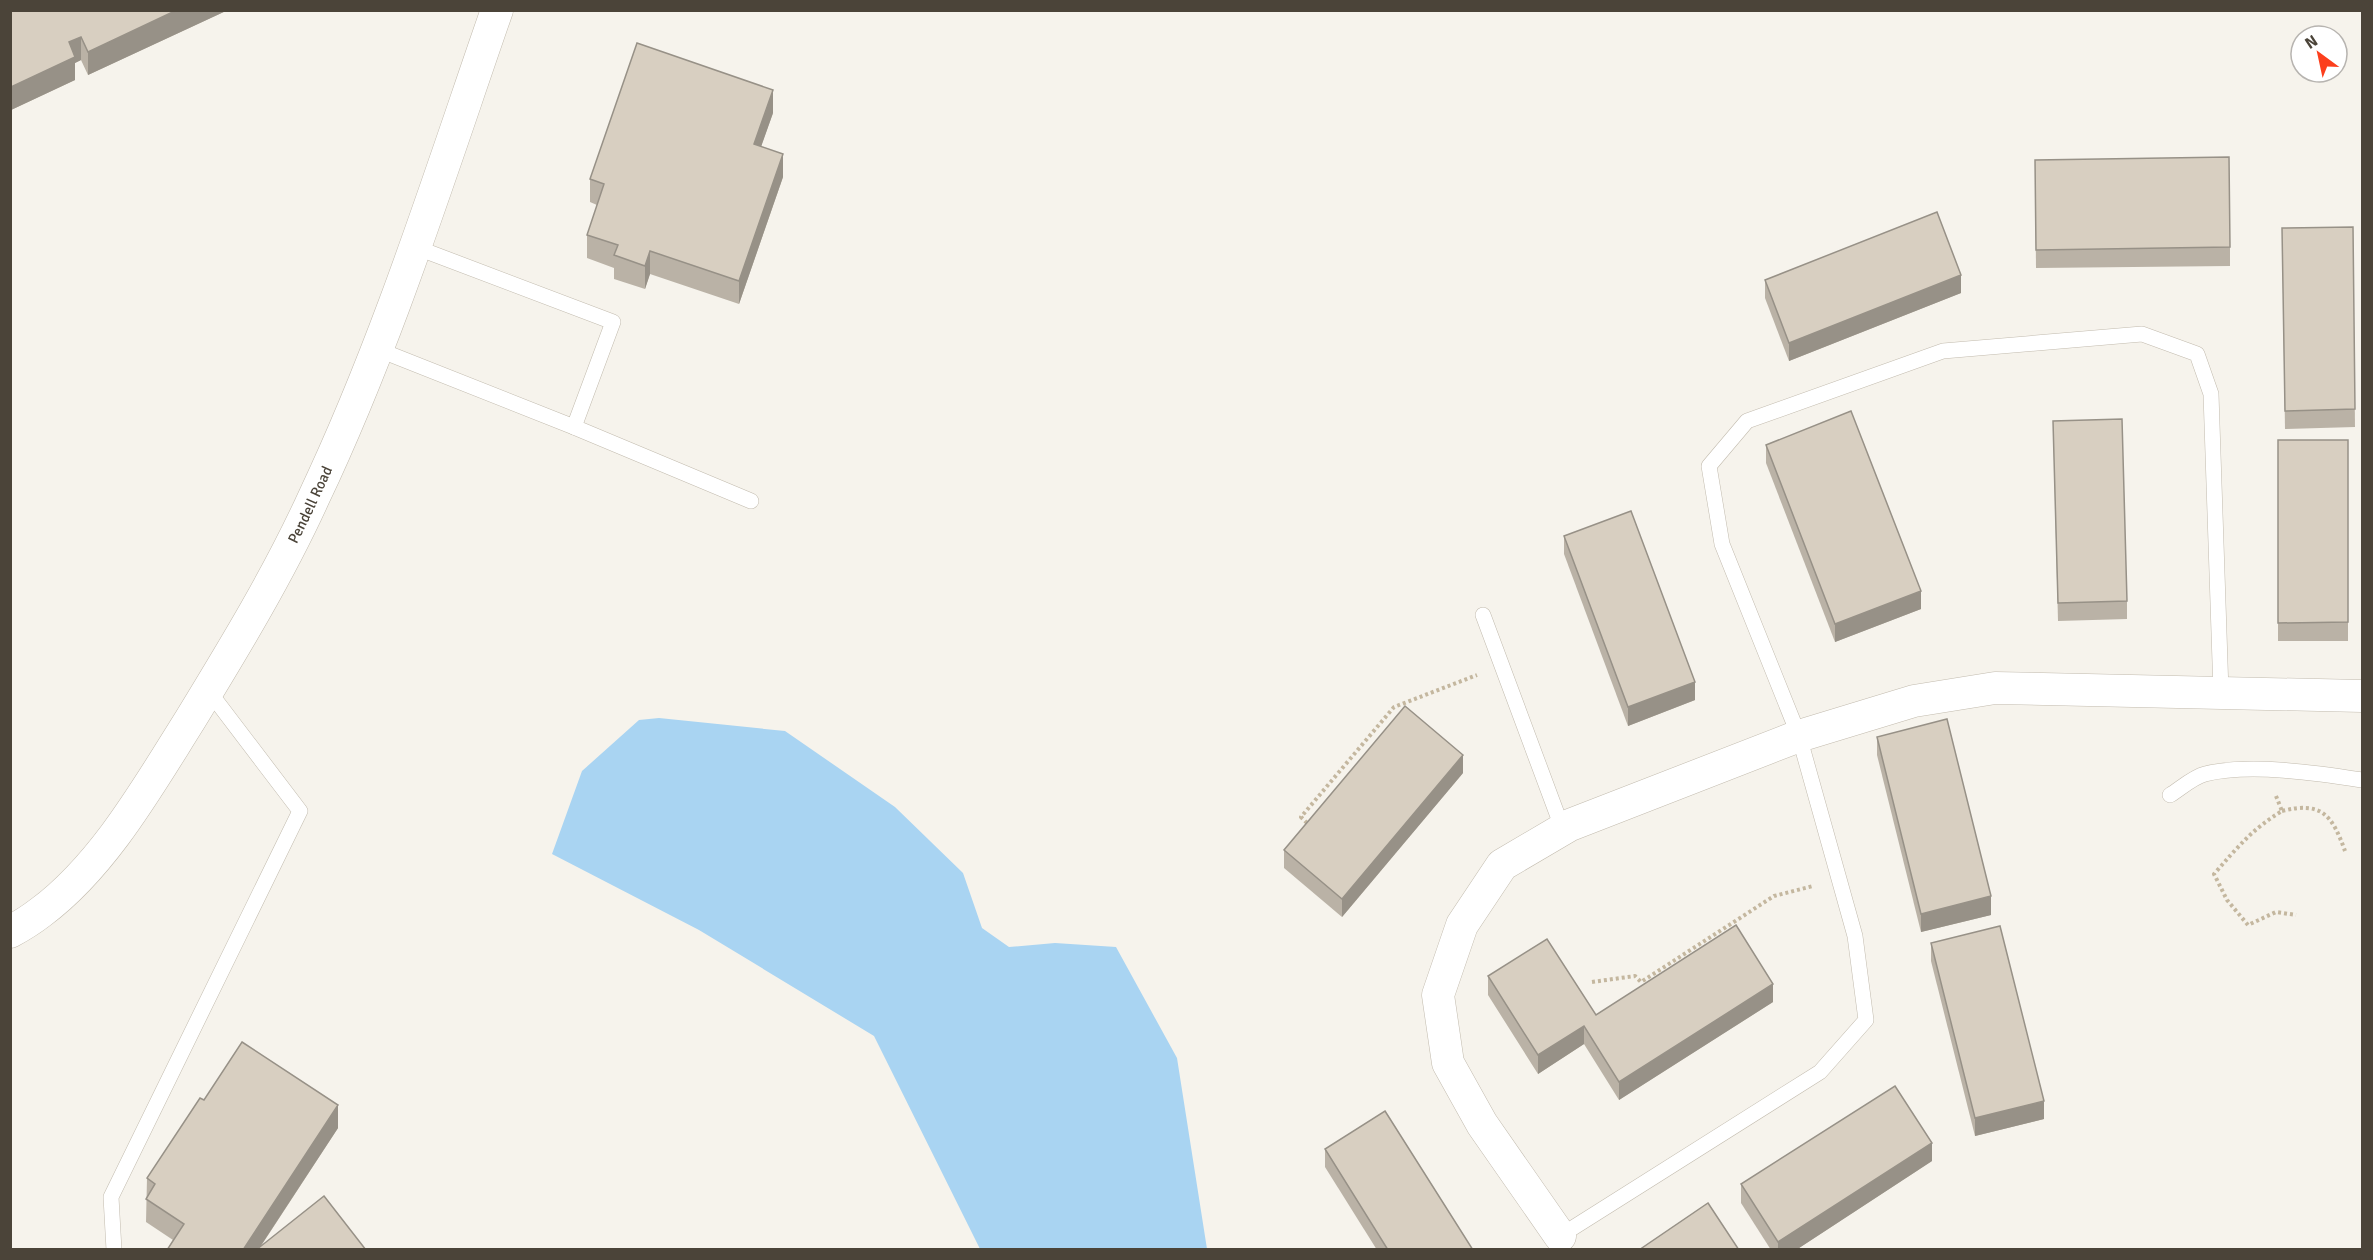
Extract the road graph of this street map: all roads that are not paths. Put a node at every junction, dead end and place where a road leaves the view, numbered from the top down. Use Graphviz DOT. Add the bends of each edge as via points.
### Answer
graph roads {
  1 [pos="497,10"];
  2 [pos="415,247"];
  3 [pos="377,349"];
  4 [pos="574,427"];
  5 [pos="751,501"];
  6 [pos="1483,615"];
  7 [pos="208,690"];
  8 [pos="2221,692"];
  9 [pos="2362,696"];
  10 [pos="1799,736"];
  11 [pos="2362,780"];
  12 [pos="2170,795"];
  13 [pos="1563,830"];
  14 [pos="10,932"];
  15 [pos="1560,1236"];
  16 [pos="114,1250"];
  1 -- 2 [label="street, Pendell Road"];
  2 -- 3 [label="street, Pendell Road"];
  2 -- 4 [label="lane" via="613,322"];
  3 -- 4 [label="lane"];
  3 -- 7 [label="street, Pendell Road" via="314,499"];
  4 -- 5 [label="lane"];
  6 -- 13 [label="lane"];
  7 -- 14 [label="street, Pendell Road" via="116,833 81,875 43,911"];
  7 -- 16 [label="lane" via="300,811 111,1197"];
  8 -- 9 [label="street"];
  8 -- 10 [label="street" via="1995,688 1914,701"];
  8 -- 10 [label="lane" via="2211,394 2197,354 2142,334 1943,351 1747,421 1709,466 1722,544"];
  10 -- 13 [label="street"];
  10 -- 15 [label="lane" via="1854,936 1866,1020 1820,1071"];
  11 -- 12 [label="lane" via="2247,769 2204,774"];
  13 -- 15 [label="street" via="1502,865 1462,925 1438,995 1448,1063 1482,1124"];
}
